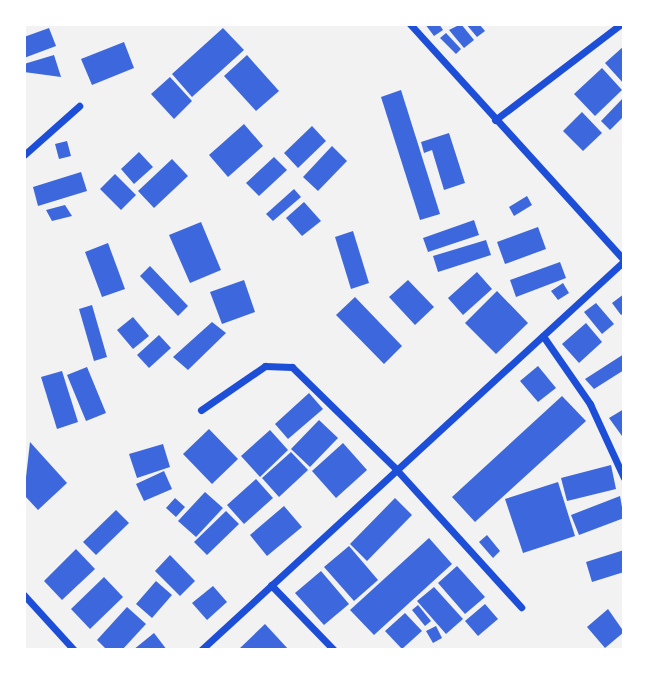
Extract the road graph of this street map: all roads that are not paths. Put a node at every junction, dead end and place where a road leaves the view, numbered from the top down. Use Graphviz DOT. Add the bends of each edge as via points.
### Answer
graph roads {
  1 [pos="410,24"];
  2 [pos="621,24"];
  3 [pos="79,106"];
  4 [pos="495,120"];
  5 [pos="24,155"];
  6 [pos="624,260"];
  7 [pos="543,336"];
  8 [pos="201,410"];
  9 [pos="395,468"];
  10 [pos="624,478"];
  11 [pos="271,585"];
  12 [pos="24,595"];
  13 [pos="521,607"];
  14 [pos="74,649"];
  15 [pos="201,649"];
  16 [pos="334,649"];
  1 -- 4 [label="street"];
  2 -- 4 [label="street"];
  3 -- 5 [label="street"];
  4 -- 6 [label="street"];
  6 -- 7 [label="street"];
  7 -- 9 [label="street"];
  7 -- 10 [label="street" via="596,415"];
  8 -- 9 [label="street" via="265,366 292,367"];
  9 -- 11 [label="street"];
  9 -- 13 [label="street"];
  11 -- 15 [label="street"];
  11 -- 16 [label="street"];
  12 -- 14 [label="street"];
}
